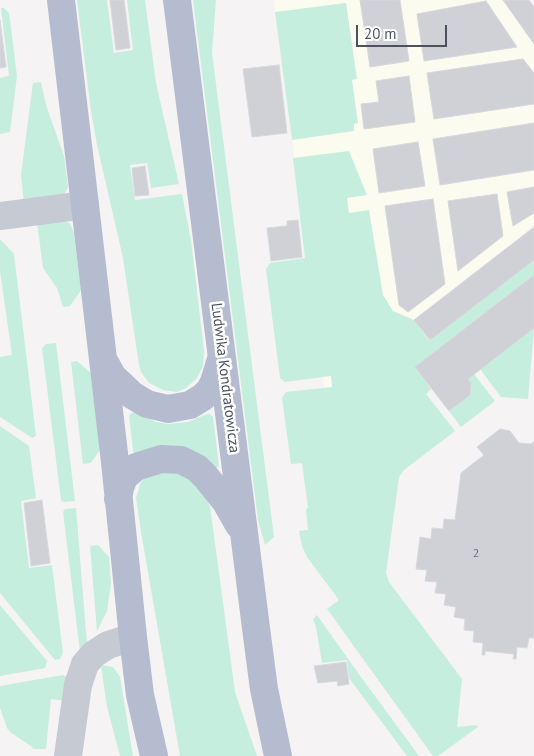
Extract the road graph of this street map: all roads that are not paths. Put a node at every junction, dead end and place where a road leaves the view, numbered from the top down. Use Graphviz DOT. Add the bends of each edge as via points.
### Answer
graph roads {
  1 [pos="60,0"];
  2 [pos="177,0"];
  3 [pos="85,205"];
  4 [pos="0,216"];
  5 [pos="221,352"];
  6 [pos="102,355"];
  7 [pos="118,504"];
  8 [pos="246,548"];
  9 [pos="133,637"];
  10 [pos="68,756"];
  11 [pos="154,756"];
  12 [pos="278,756"];
  1 -- 3 [label="main road"];
  2 -- 5 [label="main road, Ludwika Kondratowicza"];
  3 -- 4 [label="street"];
  3 -- 6 [label="main road"];
  5 -- 6 [label="main road" via="218,373 210,390 190,405 168,410 146,404 132,395 113,377"];
  5 -- 8 [label="main road, Ludwika Kondratowicza"];
  6 -- 7 [label="main road"];
  7 -- 8 [label="main road" via="124,477 136,467 161,459 181,460 197,468 217,490 236,519"];
  7 -- 9 [label="main road"];
  8 -- 12 [label="main road, Ludwika Kondratowicza" via="264,690"];
  9 -- 10 [label="street" via="108,645 85,664 78,686"];
  9 -- 11 [label="main road" via="140,695"];
}
